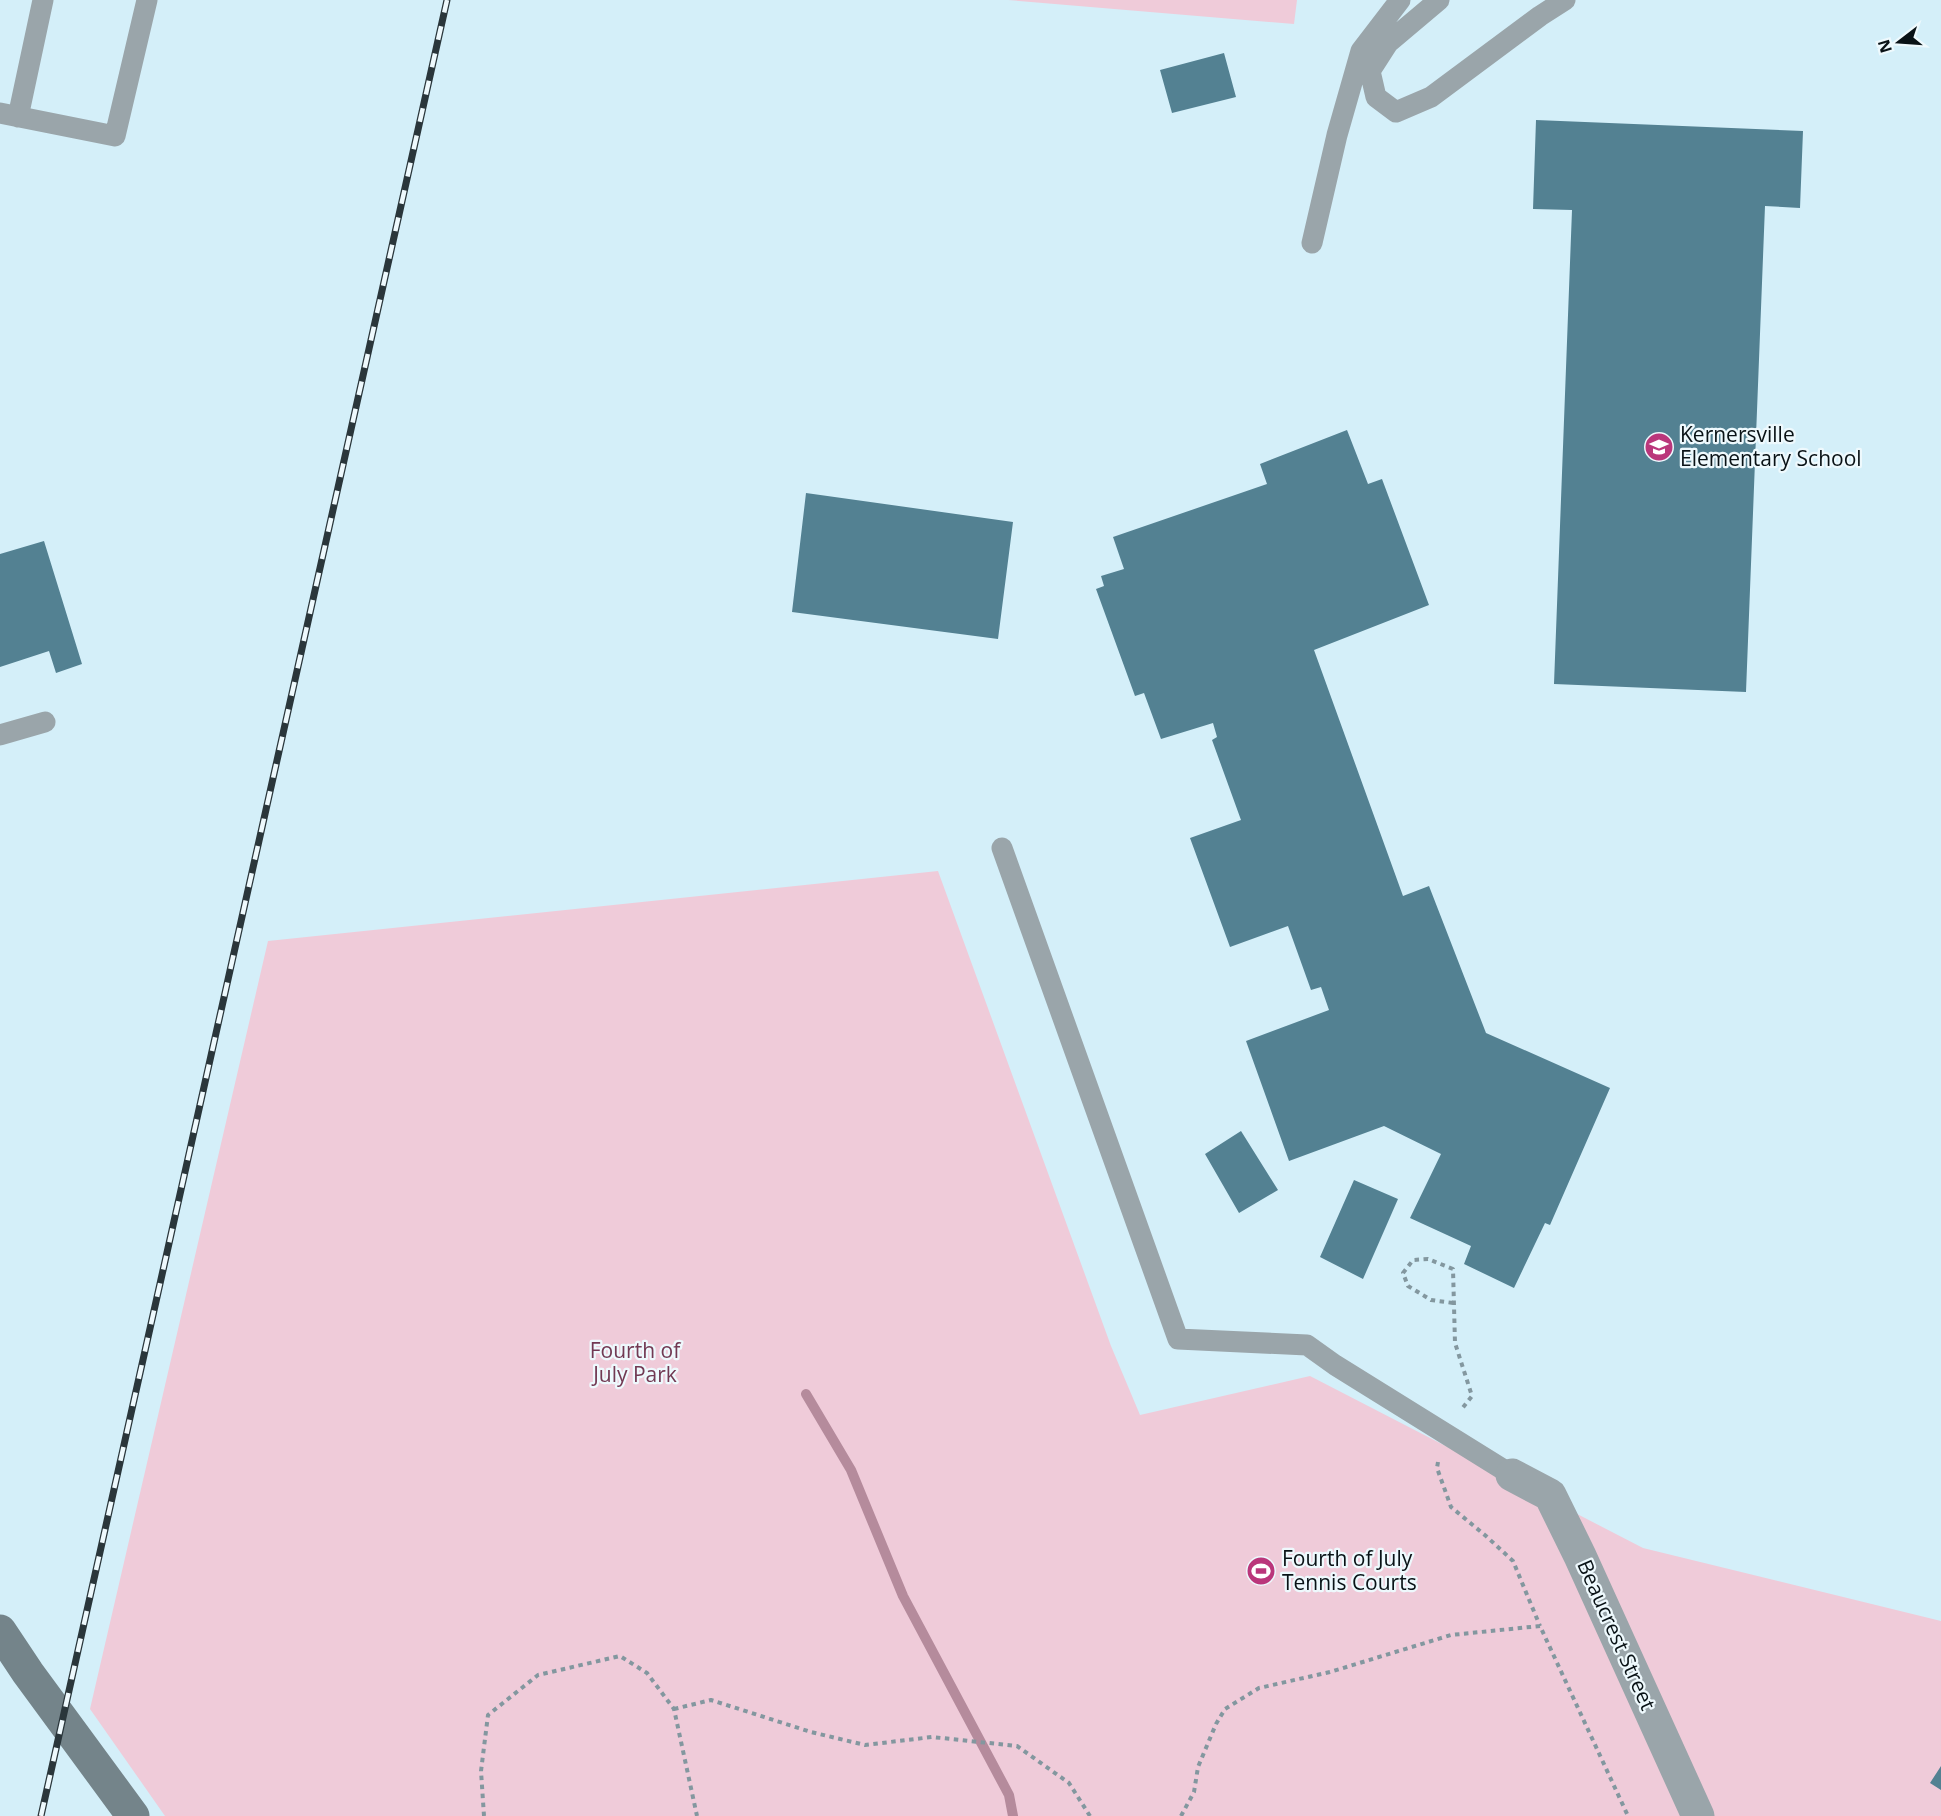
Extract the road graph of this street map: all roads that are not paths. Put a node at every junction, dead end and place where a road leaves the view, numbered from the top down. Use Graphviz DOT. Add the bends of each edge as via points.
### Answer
graph roads {
  1 [pos="43,0"];
  2 [pos="147,0"];
  3 [pos="1400,0"];
  4 [pos="1439,0"];
  5 [pos="1565,0"];
  6 [pos="9,115"];
  7 [pos="1312,243"];
  8 [pos="45,722"];
  9 [pos="0,735"];
  10 [pos="1002,848"];
  11 [pos="1512,1475"];
  12 [pos="0,1630"];
  13 [pos="133,1816"];
  14 [pos="1698,1816"];
  1 -- 6 [label="lane"];
  2 -- 6 [label="lane" via="116,136"];
  3 -- 7 [label="lane" via="1361,51"];
  4 -- 5 [label="lane" via="1388,43 1370,71 1376,97 1396,112 1431,97"];
  8 -- 9 [label="lane"];
  10 -- 11 [label="lane" via="1178,1339 1307,1345"];
  11 -- 14 [label="street, Beaucrest Street" via="1550,1495"];
  12 -- 13 [label="main road"];
}
